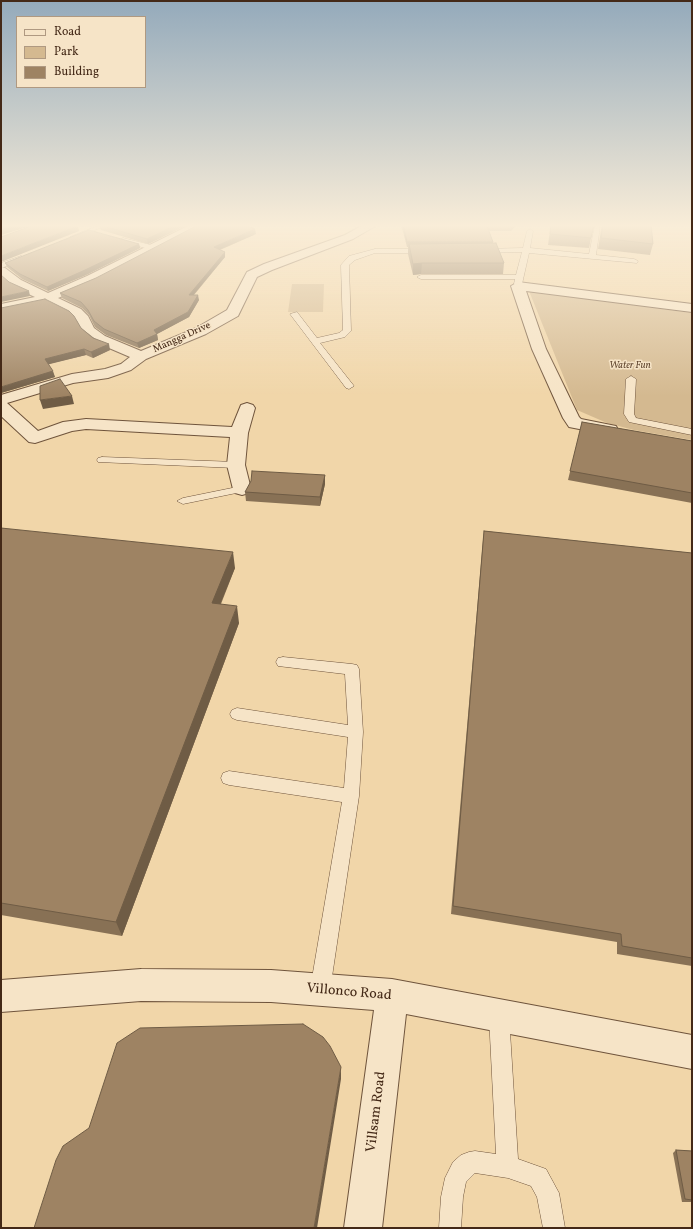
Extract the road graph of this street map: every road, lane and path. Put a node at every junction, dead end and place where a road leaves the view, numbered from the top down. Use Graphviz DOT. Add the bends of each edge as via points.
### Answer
graph roads {
  1 [pos="14,281"];
  2 [pos="87,281"];
  3 [pos="248,281"];
  4 [pos="345,281"];
  5 [pos="519,281"];
  6 [pos="521,281"];
  7 [pos="46,299"];
  8 [pos="1,308"];
  9 [pos="692,308"];
  10 [pos="294,314"];
  11 [pos="316,341"];
  12 [pos="141,356"];
  13 [pos="631,379"];
  14 [pos="349,386"];
  15 [pos="1,400"];
  16 [pos="1,407"];
  17 [pos="246,408"];
  18 [pos="692,432"];
  19 [pos="239,433"];
  20 [pos="692,444"];
  21 [pos="102,460"];
  22 [pos="236,465"];
  23 [pos="242,489"];
  24 [pos="183,501"];
  25 [pos="283,662"];
  26 [pos="237,714"];
  27 [pos="356,732"];
  28 [pos="229,778"];
  29 [pos="351,796"];
  30 [pos="320,990"];
  31 [pos="392,995"];
  32 [pos="1,996"];
  33 [pos="499,1016"];
  34 [pos="692,1052"];
  35 [pos="508,1167"];
  36 [pos="363,1228"];
  37 [pos="450,1228"];
  38 [pos="554,1228"];
  1 -- 7 [label="street"];
  2 -- 7 [label="street"];
  3 -- 12 [label="street, Mangga Drive" via="233,313 201,331"];
  4 -- 11 [label="lane" via="347,331 342,335"];
  5 -- 20 [label="street" via="539,350 575,423"];
  6 -- 9 [label="street"];
  7 -- 8 [label="street"];
  7 -- 12 [label="street" via="76,312 88,330 100,339"];
  10 -- 11 [label="lane"];
  11 -- 14 [label="lane"];
  12 -- 15 [label="street, Mangga Drive" via="126,367 108,373 72,379"];
  13 -- 18 [label="lane" via="629,414 632,420"];
  16 -- 19 [label="street" via="35,438 69,426 86,424"];
  17 -- 19 [label="street"];
  19 -- 22 [label="street"];
  21 -- 22 [label="lane"];
  22 -- 23 [label="street"];
  23 -- 24 [label="lane"];
  25 -- 27 [label="lane" via="352,669"];
  26 -- 27 [label="lane"];
  27 -- 29 [label="lane"];
  28 -- 29 [label="lane"];
  29 -- 30 [label="lane"];
  30 -- 31 [label="street, Villonco Road"];
  30 -- 32 [label="street, Villonco Road" via="270,986 141,985"];
  31 -- 33 [label="street, Villonco Road"];
  31 -- 36 [label="street, Villsam Road"];
  33 -- 34 [label="street, Villonco Road"];
  33 -- 35 [label="lane"];
  35 -- 37 [label="lane" via="471,1162 461,1170 454,1186"];
  35 -- 38 [label="lane" via="541,1180 548,1193"];
}
